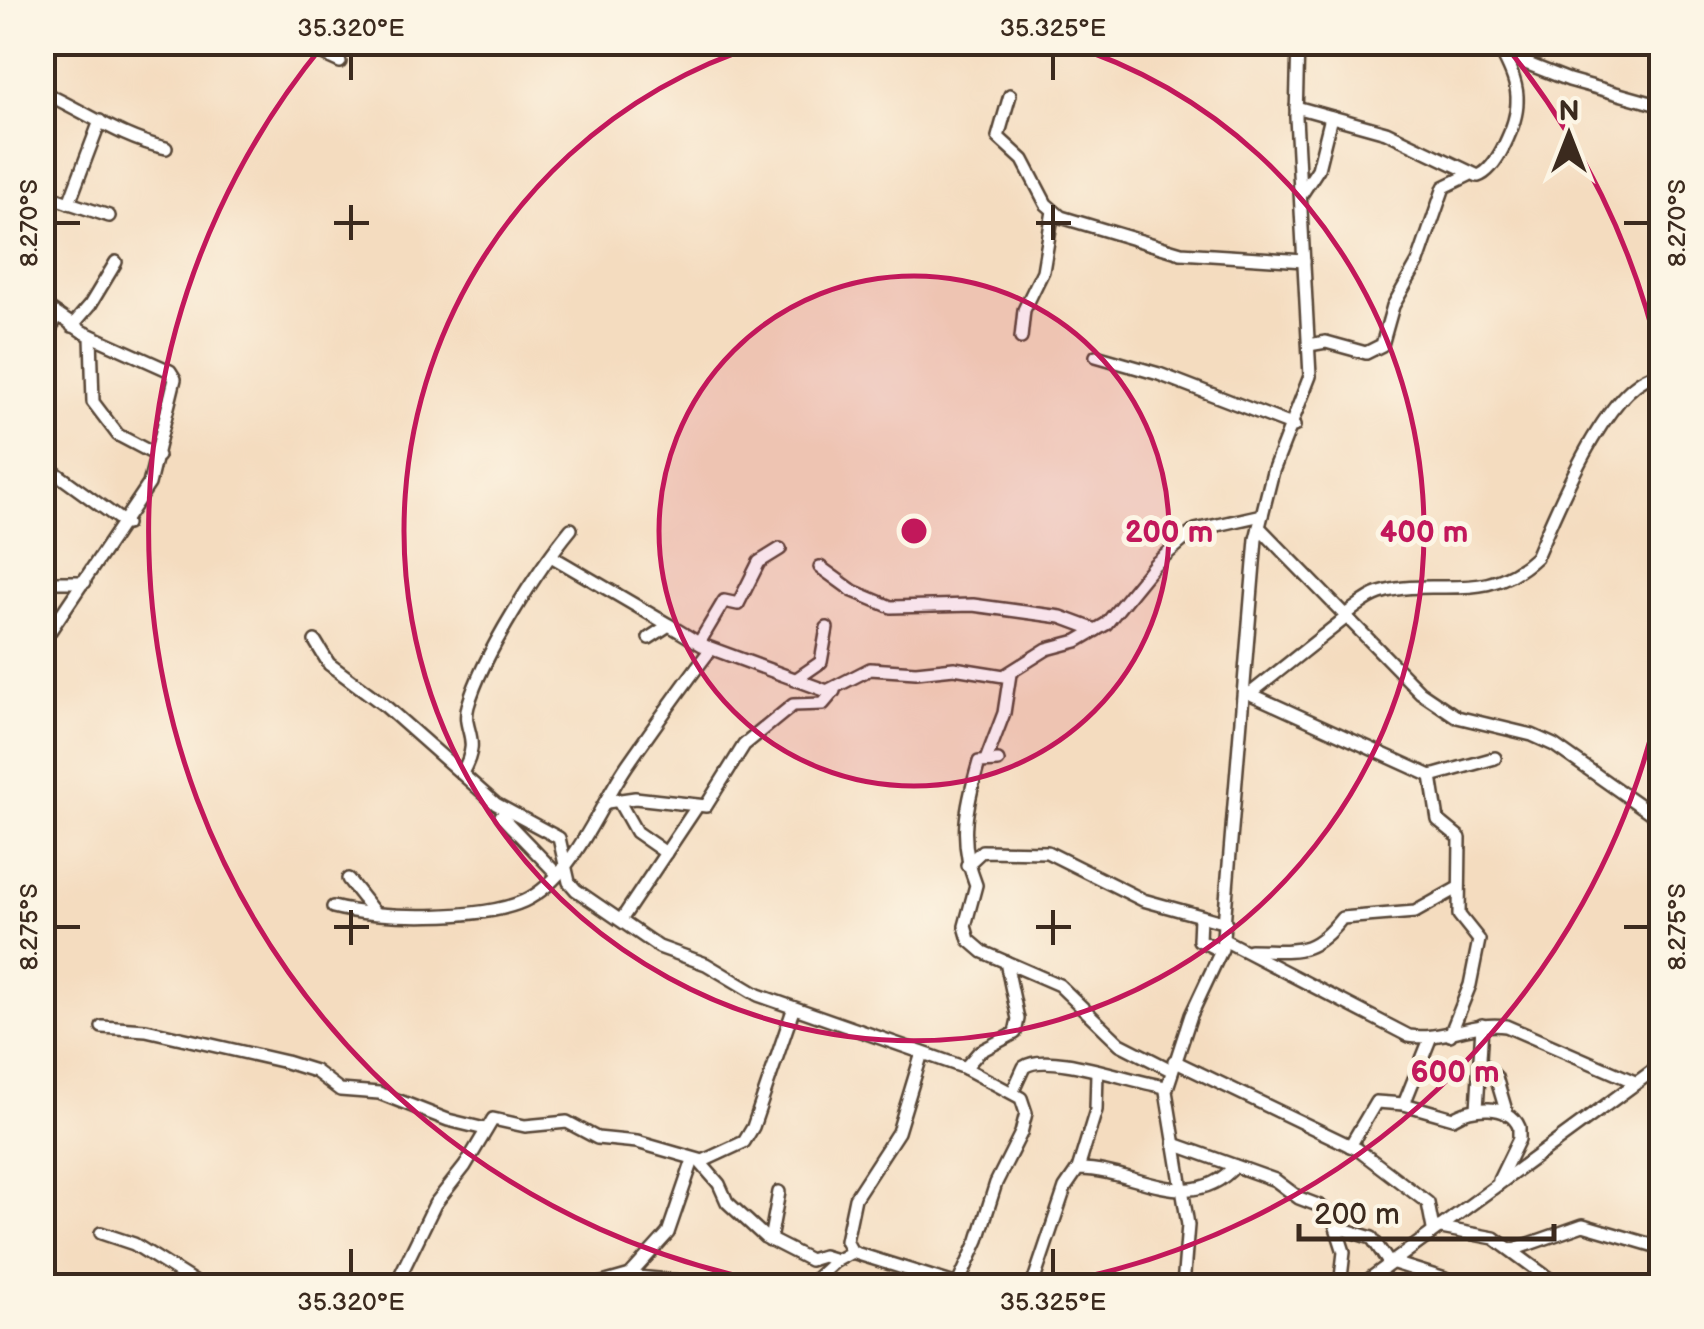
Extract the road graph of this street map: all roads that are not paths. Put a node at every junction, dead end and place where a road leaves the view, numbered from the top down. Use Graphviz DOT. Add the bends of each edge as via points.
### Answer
graph roads {
  1 [pos="296,42"];
  2 [pos="1298,42"];
  3 [pos="1472,42"];
  4 [pos="1504,57"];
  5 [pos="340,62"];
  6 [pos="42,92"];
  7 [pos="1010,95"];
  8 [pos="1662,106"];
  9 [pos="1296,107"];
  10 [pos="1331,117"];
  11 [pos="100,120"];
  12 [pos="166,148"];
  13 [pos="1468,174"];
  14 [pos="42,194"];
  15 [pos="1301,196"];
  16 [pos="69,203"];
  17 [pos="1053,212"];
  18 [pos="109,216"];
  19 [pos="1304,261"];
  20 [pos="116,262"];
  21 [pos="42,304"];
  22 [pos="57,316"];
  23 [pos="72,326"];
  24 [pos="92,336"];
  25 [pos="1021,338"];
  26 [pos="1310,346"];
  27 [pos="42,347"];
  28 [pos="1096,356"];
  29 [pos="1662,374"];
  30 [pos="1294,426"];
  31 [pos="158,456"];
  32 [pos="42,463"];
  33 [pos="1260,521"];
  34 [pos="126,524"];
  35 [pos="571,529"];
  36 [pos="780,549"];
  37 [pos="552,556"];
  38 [pos="820,568"];
  39 [pos="85,582"];
  40 [pos="42,588"];
  41 [pos="1347,615"];
  42 [pos="669,626"];
  43 [pos="827,628"];
  44 [pos="1096,630"];
  45 [pos="649,638"];
  46 [pos="315,641"];
  47 [pos="42,643"];
  48 [pos="705,646"];
  49 [pos="1010,674"];
  50 [pos="795,680"];
  51 [pos="834,691"];
  52 [pos="1248,692"];
  53 [pos="1495,758"];
  54 [pos="462,772"];
  55 [pos="1431,776"];
  56 [pos="476,786"];
  57 [pos="612,801"];
  58 [pos="696,808"];
  59 [pos="1662,822"];
  60 [pos="666,853"];
  61 [pos="566,862"];
  62 [pos="967,865"];
  63 [pos="556,873"];
  64 [pos="348,879"];
  65 [pos="1456,889"];
  66 [pos="333,908"];
  67 [pos="374,912"];
  68 [pos="1200,917"];
  69 [pos="621,920"];
  70 [pos="1226,923"];
  71 [pos="1223,945"];
  72 [pos="1246,950"];
  73 [pos="1006,962"];
  74 [pos="793,1010"];
  75 [pos="1482,1025"];
  76 [pos="102,1028"];
  77 [pos="1450,1034"];
  78 [pos="1430,1039"];
  79 [pos="922,1053"];
  80 [pos="1481,1062"];
  81 [pos="1662,1064"];
  82 [pos="1173,1065"];
  83 [pos="965,1068"];
  84 [pos="1098,1072"];
  85 [pos="1635,1082"];
  86 [pos="1167,1087"];
  87 [pos="1012,1091"];
  88 [pos="1404,1104"];
  89 [pos="1477,1109"];
  90 [pos="1506,1114"];
  91 [pos="484,1129"];
  92 [pos="1174,1144"];
  93 [pos="1350,1146"];
  94 [pos="696,1160"];
  95 [pos="1235,1166"];
  96 [pos="1078,1169"];
  97 [pos="1495,1186"];
  98 [pos="779,1192"];
  99 [pos="1183,1192"];
  100 [pos="1336,1227"];
  101 [pos="1435,1229"];
  102 [pos="101,1233"];
  103 [pos="770,1240"];
  104 [pos="1662,1248"];
  105 [pos="1512,1250"];
  106 [pos="852,1252"];
  107 [pos="836,1260"];
  108 [pos="1390,1263"];
  109 [pos="629,1276"];
  110 [pos="1444,1280"];
  111 [pos="201,1286"];
  112 [pos="395,1286"];
  113 [pos="592,1286"];
  114 [pos="731,1286"];
  115 [pos="808,1286"];
  116 [pos="959,1286"];
  117 [pos="1032,1286"];
  118 [pos="1183,1286"];
  119 [pos="1340,1286"];
  120 [pos="1360,1286"];
  121 [pos="1559,1286"];
  1 -- 5 [label="street"];
  2 -- 9 [label="street"];
  3 -- 4 [label="street"];
  4 -- 8 [label="street"];
  4 -- 13 [label="street" via="1516,88 1516,116 1491,169"];
  6 -- 11 [label="street"];
  7 -- 17 [label="street" via="998,137 1024,160"];
  9 -- 10 [label="street"];
  9 -- 15 [label="street"];
  10 -- 13 [label="street" via="1386,132"];
  10 -- 15 [label="street" via="1318,169"];
  11 -- 12 [label="street" via="124,138"];
  11 -- 16 [label="street"];
  13 -- 26 [label="street" via="1444,187 1382,346 1366,353 1326,342"];
  14 -- 16 [label="street"];
  15 -- 19 [label="street"];
  16 -- 18 [label="street"];
  17 -- 19 [label="street" via="1181,253"];
  17 -- 25 [label="street"];
  19 -- 26 [label="street"];
  20 -- 23 [label="street"];
  21 -- 22 [label="street"];
  22 -- 23 [label="street"];
  22 -- 27 [label="street"];
  23 -- 24 [label="street"];
  24 -- 31 [label="street" via="93,402 118,435"];
  24 -- 31 [label="street" via="174,374"];
  26 -- 30 [label="street" via="1310,376"];
  28 -- 30 [label="street"];
  29 -- 41 [label="street" via="1638,381 1613,407 1525,567 1472,588 1382,592"];
  30 -- 33 [label="street"];
  31 -- 34 [label="street"];
  32 -- 34 [label="street"];
  33 -- 41 [label="street" via="1284,558"];
  33 -- 44 [label="street" via="1195,530"];
  33 -- 52 [label="street"];
  34 -- 39 [label="street"];
  35 -- 37 [label="street"];
  36 -- 48 [label="street" via="759,562 738,604 724,601"];
  37 -- 42 [label="street"];
  37 -- 54 [label="street" via="501,634 472,696 474,740"];
  38 -- 44 [label="street" via="891,608 973,605 1062,617"];
  39 -- 40 [label="street"];
  39 -- 47 [label="street"];
  41 -- 52 [label="street"];
  41 -- 59 [label="street" via="1440,706 1554,746"];
  42 -- 45 [label="street"];
  42 -- 48 [label="street"];
  43 -- 50 [label="street" via="821,662"];
  44 -- 49 [label="street" via="1046,649"];
  46 -- 54 [label="street" via="329,664"];
  48 -- 50 [label="street"];
  48 -- 57 [label="street" via="628,763"];
  49 -- 51 [label="street" via="870,668"];
  49 -- 62 [label="street" via="992,761 978,766 963,827"];
  50 -- 51 [label="street"];
  51 -- 58 [label="street" via="823,704 793,706 744,745 711,801"];
  52 -- 55 [label="street"];
  52 -- 70 [label="street"];
  53 -- 55 [label="street"];
  54 -- 56 [label="street"];
  55 -- 65 [label="street" via="1438,820 1460,838"];
  56 -- 61 [label="street" via="507,813 559,838"];
  56 -- 63 [label="street"];
  57 -- 58 [label="street"];
  57 -- 60 [label="street" via="636,832"];
  57 -- 61 [label="street"];
  58 -- 60 [label="street"];
  60 -- 69 [label="street"];
  61 -- 63 [label="street"];
  61 -- 69 [label="street" via="576,890"];
  62 -- 68 [label="street" via="982,851 1047,852 1143,900"];
  62 -- 73 [label="street" via="976,897 966,934 982,952"];
  63 -- 67 [label="street" via="514,903 450,914"];
  64 -- 67 [label="street"];
  65 -- 72 [label="street" via="1415,912 1342,918 1318,945 1304,950"];
  65 -- 77 [label="street" via="1462,923 1479,940"];
  66 -- 67 [label="street"];
  68 -- 70 [label="street"];
  68 -- 71 [label="street" via="1199,940"];
  69 -- 74 [label="street" via="658,947"];
  70 -- 71 [label="street"];
  71 -- 72 [label="street"];
  71 -- 82 [label="street"];
  72 -- 78 [label="street" via="1384,1024"];
  73 -- 82 [label="street" via="1059,985 1120,1044"];
  73 -- 83 [label="street" via="1015,1033 979,1052"];
  74 -- 79 [label="street"];
  74 -- 94 [label="street" via="754,1127 744,1142"];
  75 -- 77 [label="street"];
  75 -- 80 [label="street"];
  75 -- 85 [label="street" via="1506,1026"];
  76 -- 91 [label="street" via="146,1030 286,1062 315,1071 340,1090 379,1093"];
  77 -- 78 [label="street"];
  78 -- 88 [label="street"];
  79 -- 83 [label="street"];
  79 -- 106 [label="street" via="898,1132 855,1198 846,1240"];
  80 -- 89 [label="street"];
  80 -- 90 [label="street" via="1496,1077"];
  81 -- 85 [label="street"];
  82 -- 86 [label="street"];
  82 -- 93 [label="street"];
  83 -- 87 [label="street"];
  84 -- 86 [label="street"];
  84 -- 87 [label="street" via="1032,1062"];
  84 -- 96 [label="street" via="1096,1110"];
  85 -- 97 [label="street"];
  86 -- 92 [label="street"];
  87 -- 116 [label="street" via="1024,1104 1025,1121"];
  88 -- 89 [label="street" via="1453,1118"];
  88 -- 93 [label="street" via="1369,1106"];
  89 -- 90 [label="street"];
  90 -- 97 [label="street" via="1516,1119 1519,1140"];
  91 -- 94 [label="street" via="497,1118 525,1126 567,1122 597,1138"];
  91 -- 112 [label="street" via="434,1204"];
  92 -- 95 [label="street"];
  92 -- 99 [label="street"];
  93 -- 101 [label="street" via="1428,1203"];
  94 -- 103 [label="street" via="727,1202"];
  94 -- 109 [label="street" via="668,1233"];
  95 -- 99 [label="street" via="1203,1188"];
  95 -- 100 [label="street" via="1320,1206"];
  96 -- 99 [label="street"];
  96 -- 117 [label="street" via="1065,1188"];
  97 -- 101 [label="street"];
  98 -- 103 [label="street"];
  99 -- 118 [label="street"];
  100 -- 108 [label="street" via="1372,1238"];
  100 -- 119 [label="street" via="1345,1262"];
  101 -- 105 [label="street" via="1494,1238"];
  101 -- 108 [label="street"];
  102 -- 111 [label="street" via="134,1244"];
  103 -- 107 [label="street" via="810,1260"];
  104 -- 105 [label="street" via="1582,1225"];
  105 -- 121 [label="street"];
  106 -- 107 [label="street"];
  106 -- 116 [label="street"];
  107 -- 115 [label="street"];
  108 -- 110 [label="street"];
  108 -- 120 [label="street"];
  109 -- 113 [label="street"];
  109 -- 114 [label="street"];
}
